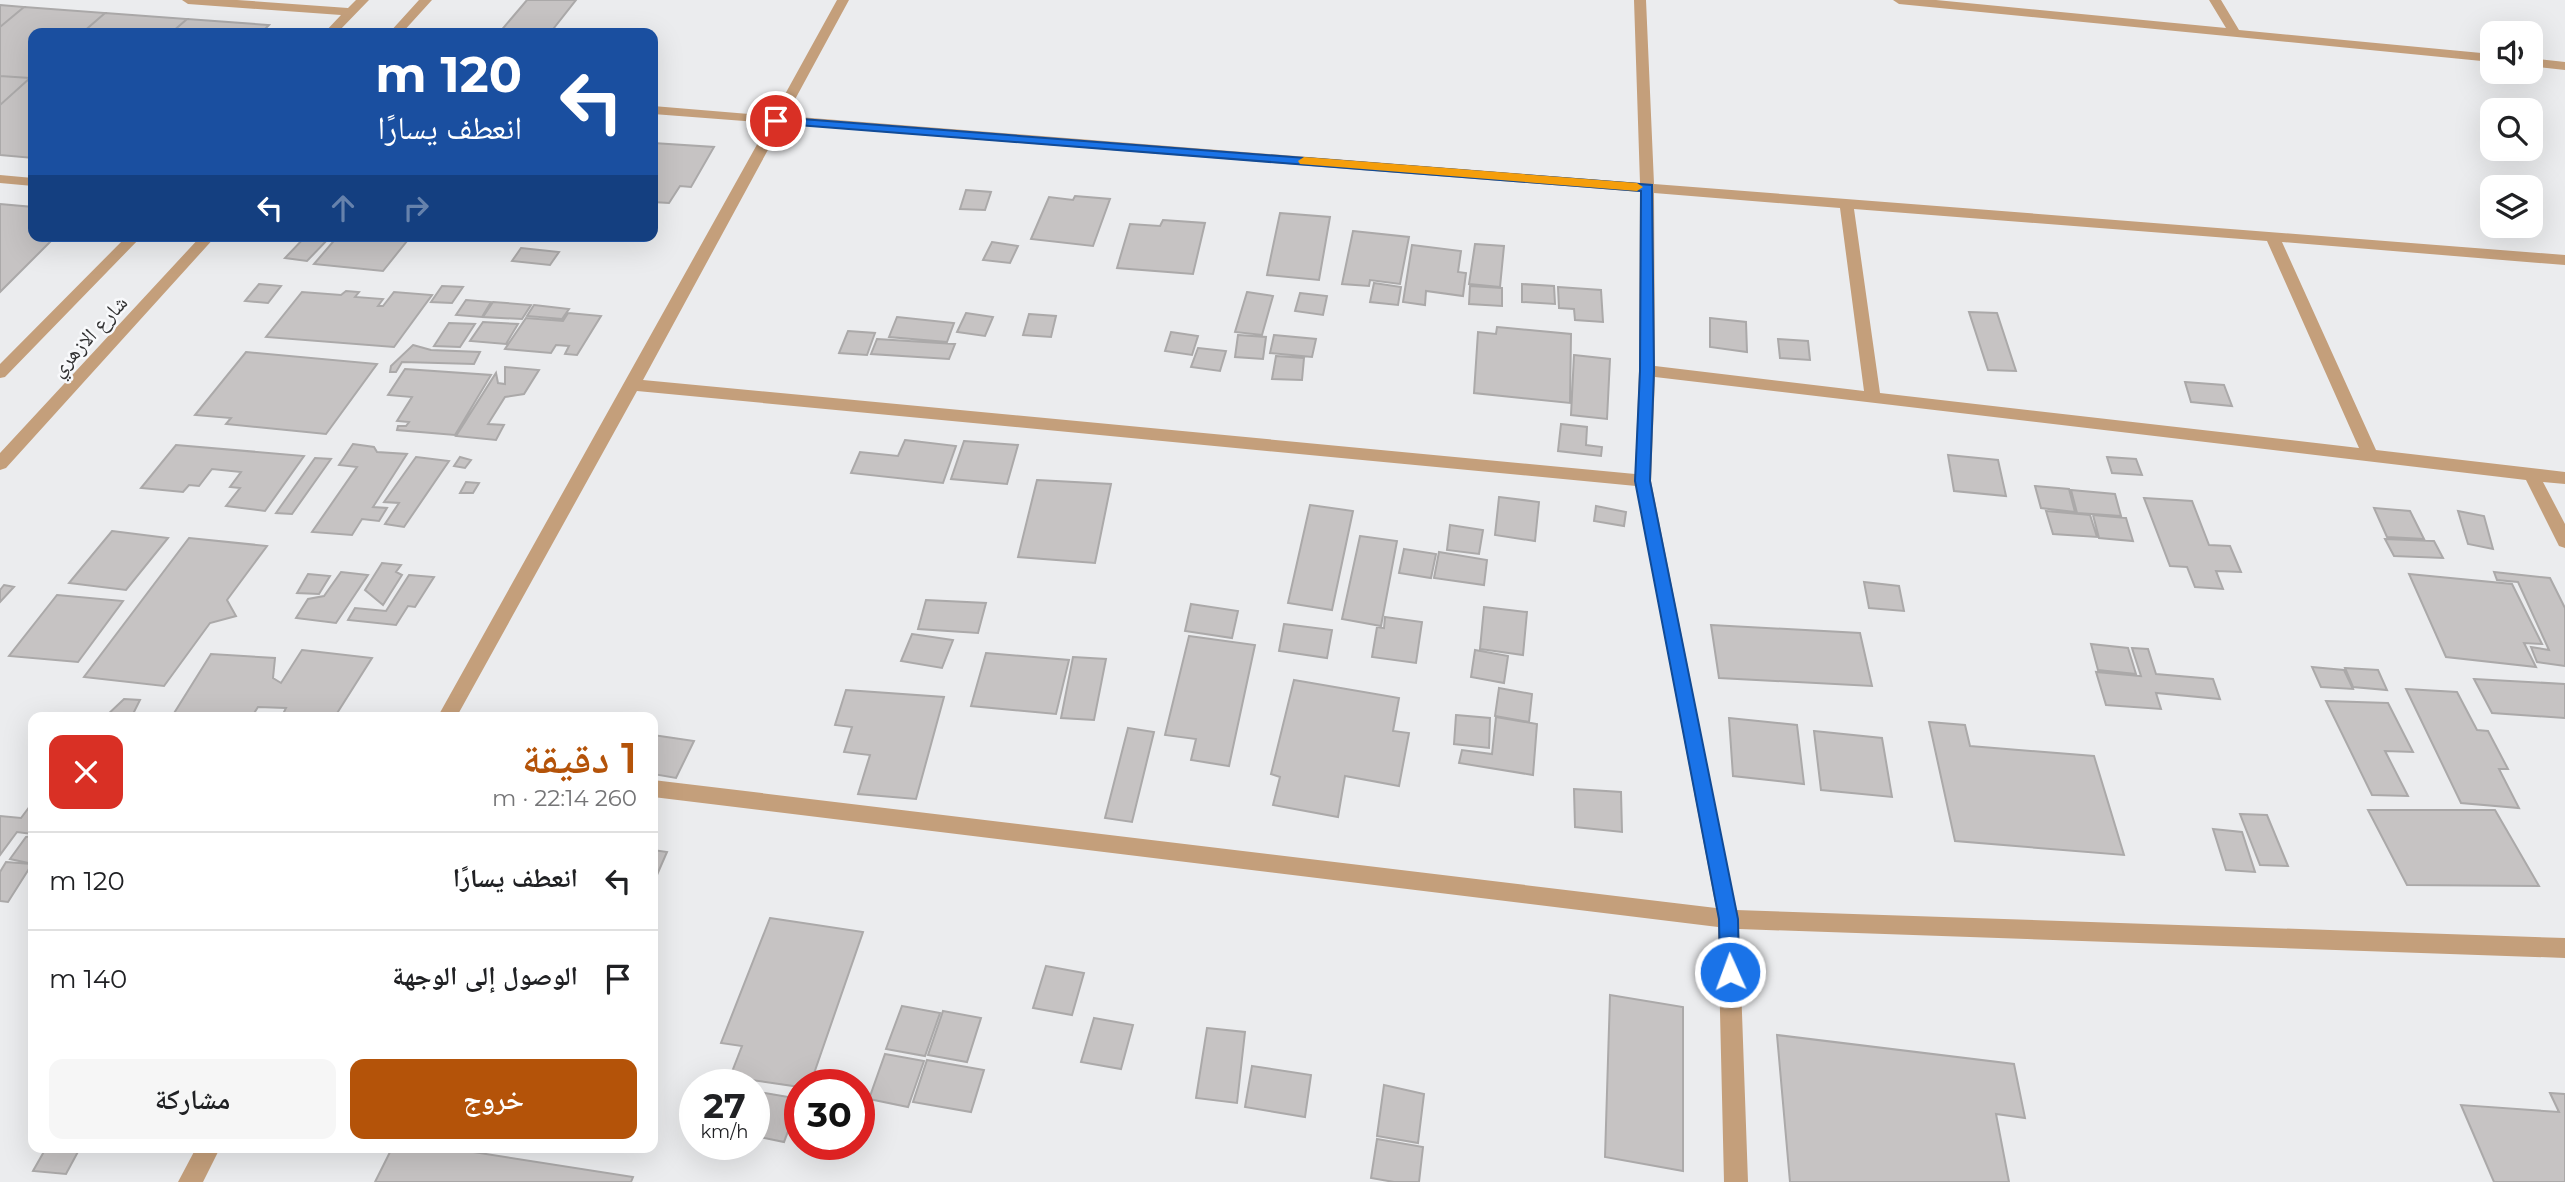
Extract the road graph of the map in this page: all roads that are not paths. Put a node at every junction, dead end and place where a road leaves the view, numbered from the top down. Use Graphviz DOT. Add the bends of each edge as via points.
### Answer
graph roads {
  1 [pos="188,0"];
  2 [pos="363,0"];
  3 [pos="426,0"];
  4 [pos="843,0"];
  5 [pos="1640,0"];
  6 [pos="1899,0"];
  7 [pos="2215,0"];
  8 [pos="351,12"];
  9 [pos="335,28"];
  10 [pos="400,28"];
  11 [pos="2234,31"];
  12 [pos="2480,57"];
  13 [pos="2543,63"];
  14 [pos="2565,66"];
  15 [pos="658,110"];
  16 [pos="776,121"];
  17 [pos="0,179"];
  18 [pos="28,182"];
  19 [pos="1647,187"];
  20 [pos="1846,203"];
  21 [pos="2272,237"];
  22 [pos="129,242"];
  23 [pos="204,242"];
  24 [pos="2565,260"];
  25 [pos="1647,371"];
  26 [pos="0,373"];
  27 [pos="633,385"];
  28 [pos="1873,396"];
  29 [pos="2371,456"];
  30 [pos="0,464"];
  31 [pos="2531,474"];
  32 [pos="2565,478"];
  33 [pos="1643,481"];
  34 [pos="2565,541"];
  35 [pos="449,712"];
  36 [pos="658,790"];
  37 [pos="1728,919"];
  38 [pos="2565,948"];
  39 [pos="206,1153"];
  40 [pos="190,1182"];
  41 [pos="1736,1182"];
  1 -- 8 [label="street"];
  2 -- 8 [label="street"];
  3 -- 10 [label="street"];
  4 -- 16 [label="street"];
  5 -- 19 [label="street"];
  6 -- 11 [label="street"];
  7 -- 11 [label="street"];
  8 -- 9 [label="street"];
  11 -- 12 [label="street"];
  13 -- 14 [label="street"];
  15 -- 16 [label="street"];
  16 -- 19 [label="street"];
  16 -- 27 [label="street"];
  17 -- 18 [label="street"];
  19 -- 20 [label="street"];
  19 -- 25 [label="street"];
  20 -- 21 [label="street"];
  20 -- 28 [label="street"];
  21 -- 24 [label="street"];
  21 -- 29 [label="street"];
  22 -- 26 [label="street, شارع الازهري"];
  23 -- 30 [label="street, شارع الازهري"];
  25 -- 28 [label="street"];
  25 -- 33 [label="street"];
  27 -- 33 [label="street"];
  27 -- 35 [label="street"];
  28 -- 29 [label="street"];
  29 -- 31 [label="street"];
  31 -- 32 [label="street"];
  31 -- 34 [label="street"];
  33 -- 37 [label="street"];
  36 -- 37 [label="street"];
  37 -- 38 [label="street"];
  37 -- 41 [label="street"];
  39 -- 40 [label="street"];
}
